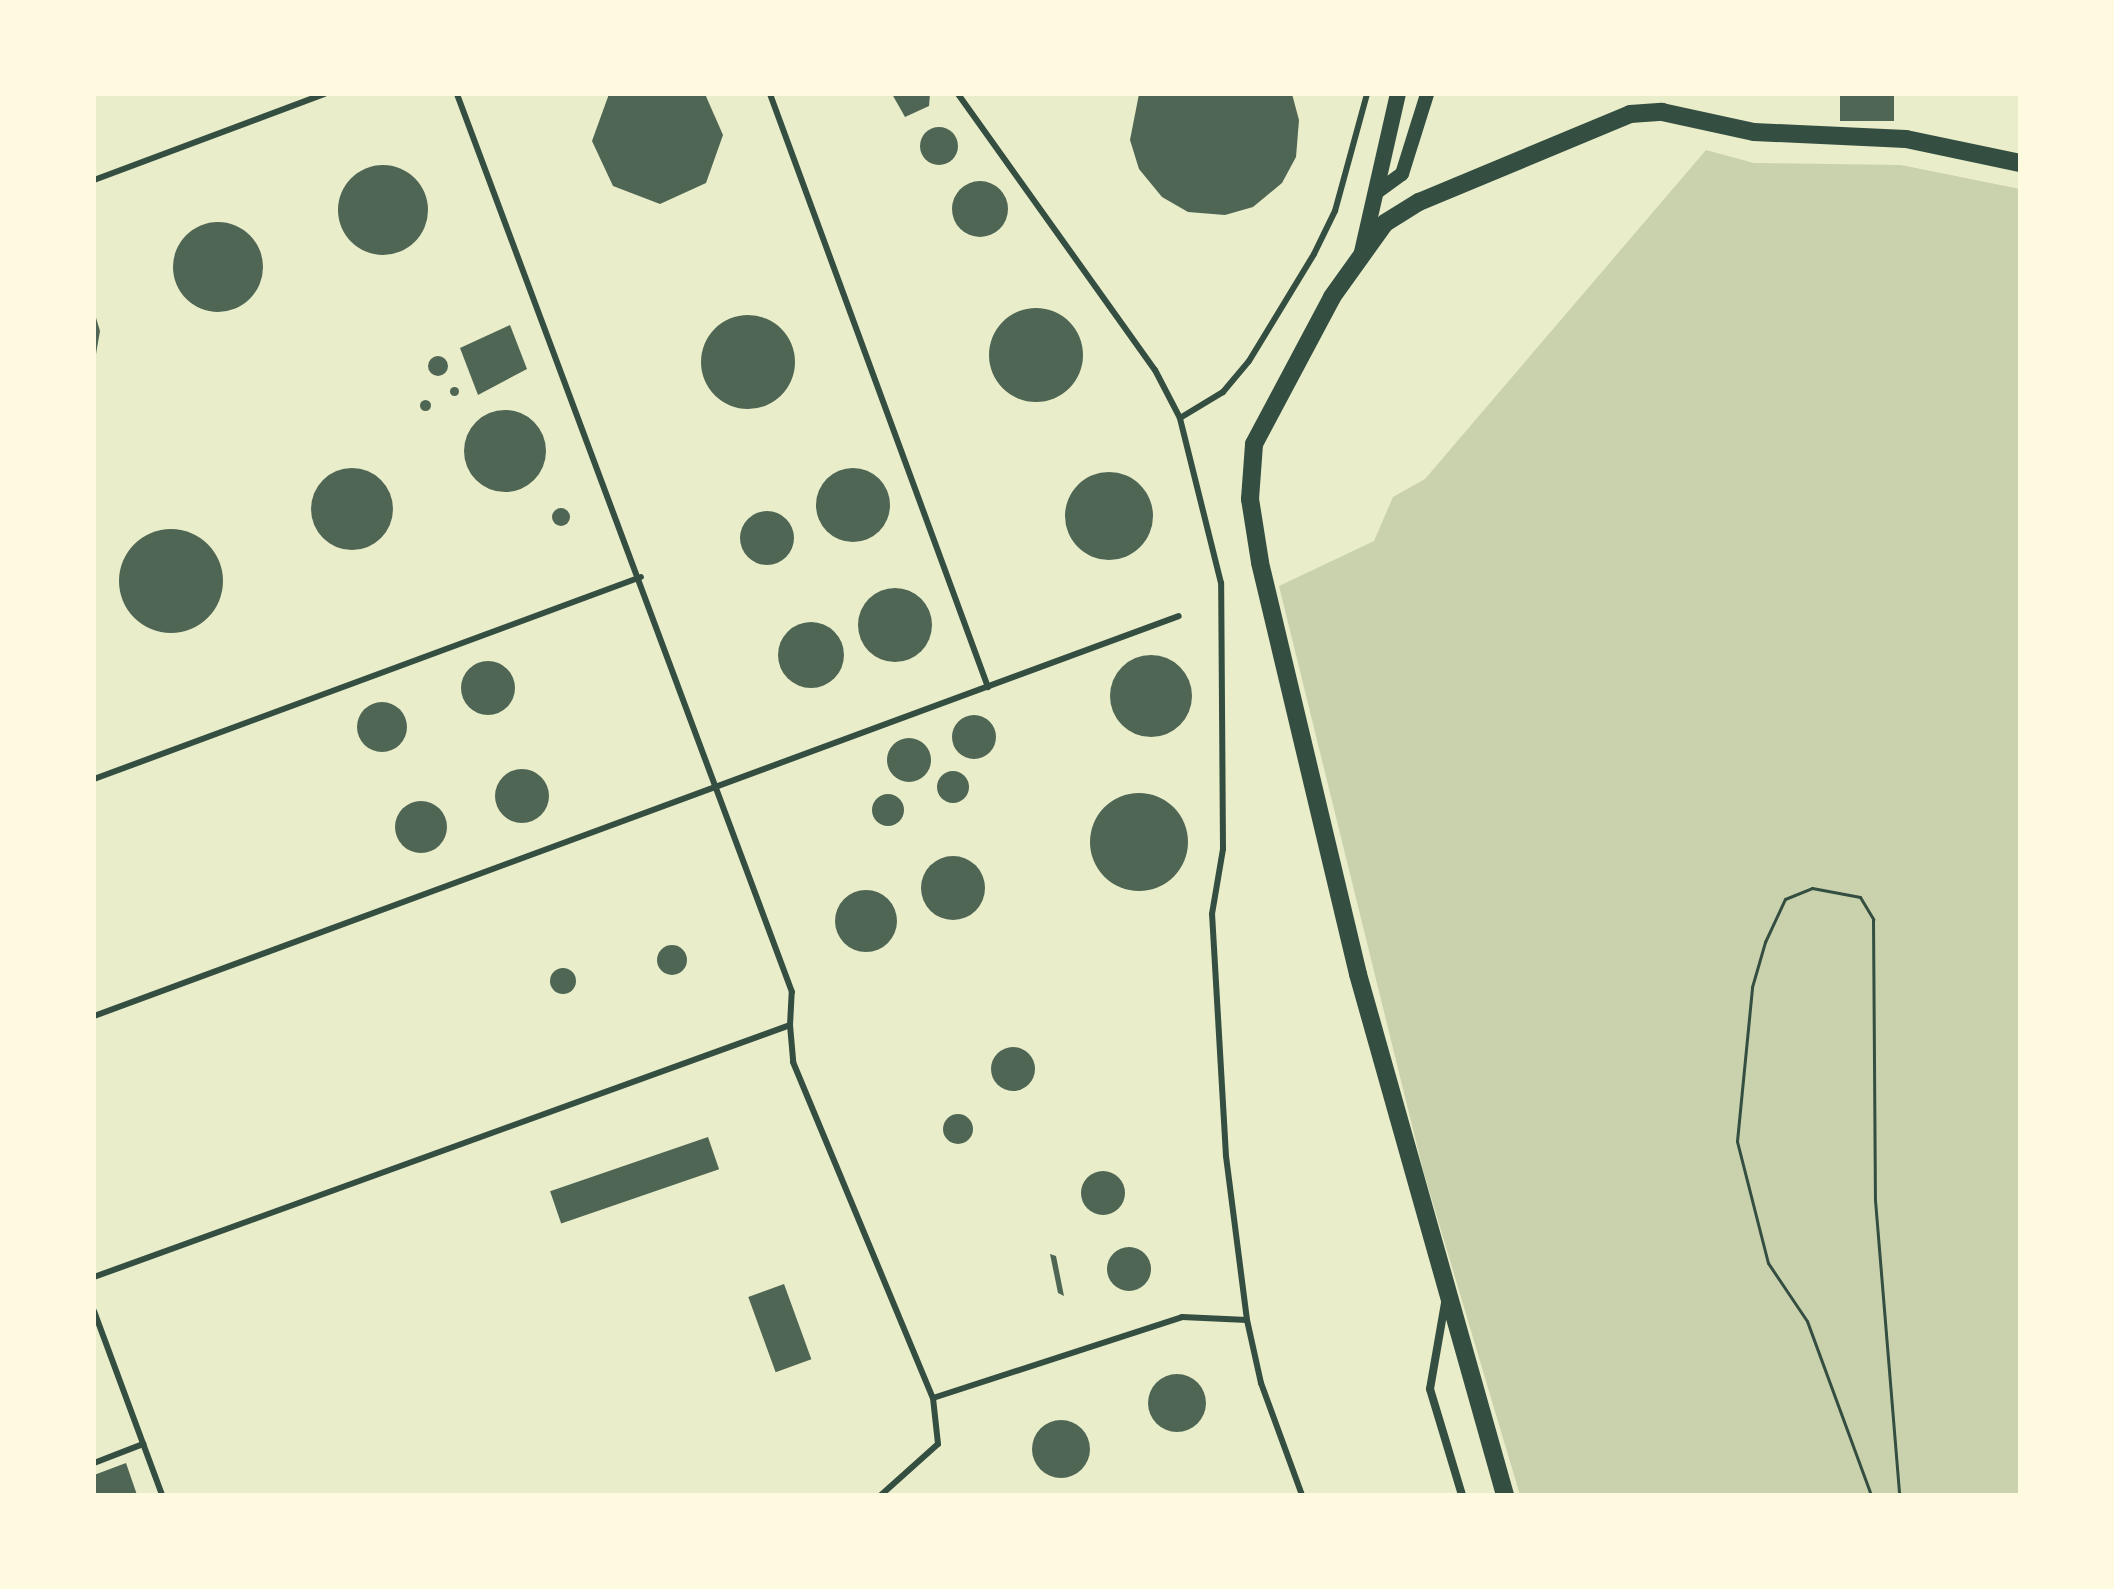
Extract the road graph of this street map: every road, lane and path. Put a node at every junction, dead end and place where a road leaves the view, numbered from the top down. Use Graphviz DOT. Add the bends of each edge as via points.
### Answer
graph roads {
  1 [pos="324,94"];
  2 [pos="457,94"];
  3 [pos="770,94"];
  4 [pos="958,94"];
  5 [pos="1367,94"];
  6 [pos="1398,94"];
  7 [pos="1427,94"];
  8 [pos="2020,163"];
  9 [pos="94,180"];
  10 [pos="1377,192"];
  11 [pos="1362,253"];
  12 [pos="1180,418"];
  13 [pos="641,577"];
  14 [pos="1179,616"];
  15 [pos="988,687"];
  16 [pos="94,779"];
  17 [pos="717,787"];
  18 [pos="94,1016"];
  19 [pos="790,1025"];
  20 [pos="94,1277"];
  21 [pos="1446,1296"];
  22 [pos="94,1311"];
  23 [pos="1247,1320"];
  24 [pos="933,1398"];
  25 [pos="143,1444"];
  26 [pos="94,1463"];
  27 [pos="162,1495"];
  28 [pos="881,1495"];
  29 [pos="1302,1495"];
  30 [pos="1462,1495"];
  31 [pos="1505,1495"];
  32 [pos="1871,1495"];
  33 [pos="1899,1495"];
  1 -- 9 [label="lane"];
  2 -- 13 [label="lane"];
  3 -- 15 [label="lane"];
  4 -- 12 [label="lane" via="1155,370"];
  5 -- 12 [label="lane" via="1335,211 1314,254 1249,361 1223,392"];
  6 -- 10 [label="main road"];
  7 -- 10 [label="street" via="1402,174"];
  8 -- 11 [label="highway" via="1906,139 1754,132 1662,112 1630,114 1419,202 1385,223"];
  10 -- 11 [label="main road"];
  11 -- 21 [label="highway" via="1277,391 1254,444 1250,499 1358,974"];
  12 -- 23 [label="lane" via="1221,583 1223,849 1212,914 1226,1156"];
  13 -- 16 [label="lane"];
  13 -- 17 [label="lane"];
  14 -- 15 [label="lane"];
  15 -- 17 [label="lane"];
  17 -- 18 [label="lane"];
  17 -- 19 [label="lane" via="792,992"];
  19 -- 20 [label="lane"];
  19 -- 24 [label="lane" via="793,1062"];
  21 -- 30 [label="street" via="1430,1389"];
  21 -- 31 [label="highway"];
  22 -- 25 [label="lane"];
  23 -- 24 [label="lane" via="1182,1317"];
  23 -- 29 [label="lane" via="1261,1383"];
  24 -- 28 [label="lane" via="938,1444"];
  25 -- 26 [label="lane"];
  25 -- 27 [label="lane"];
  32 -- 33 [label="path" via="1807,1321 1768,1263 1737,1141 1752,987 1765,942 1785,899 1812,888 1860,897 1873,919 1875,1200"];
}
